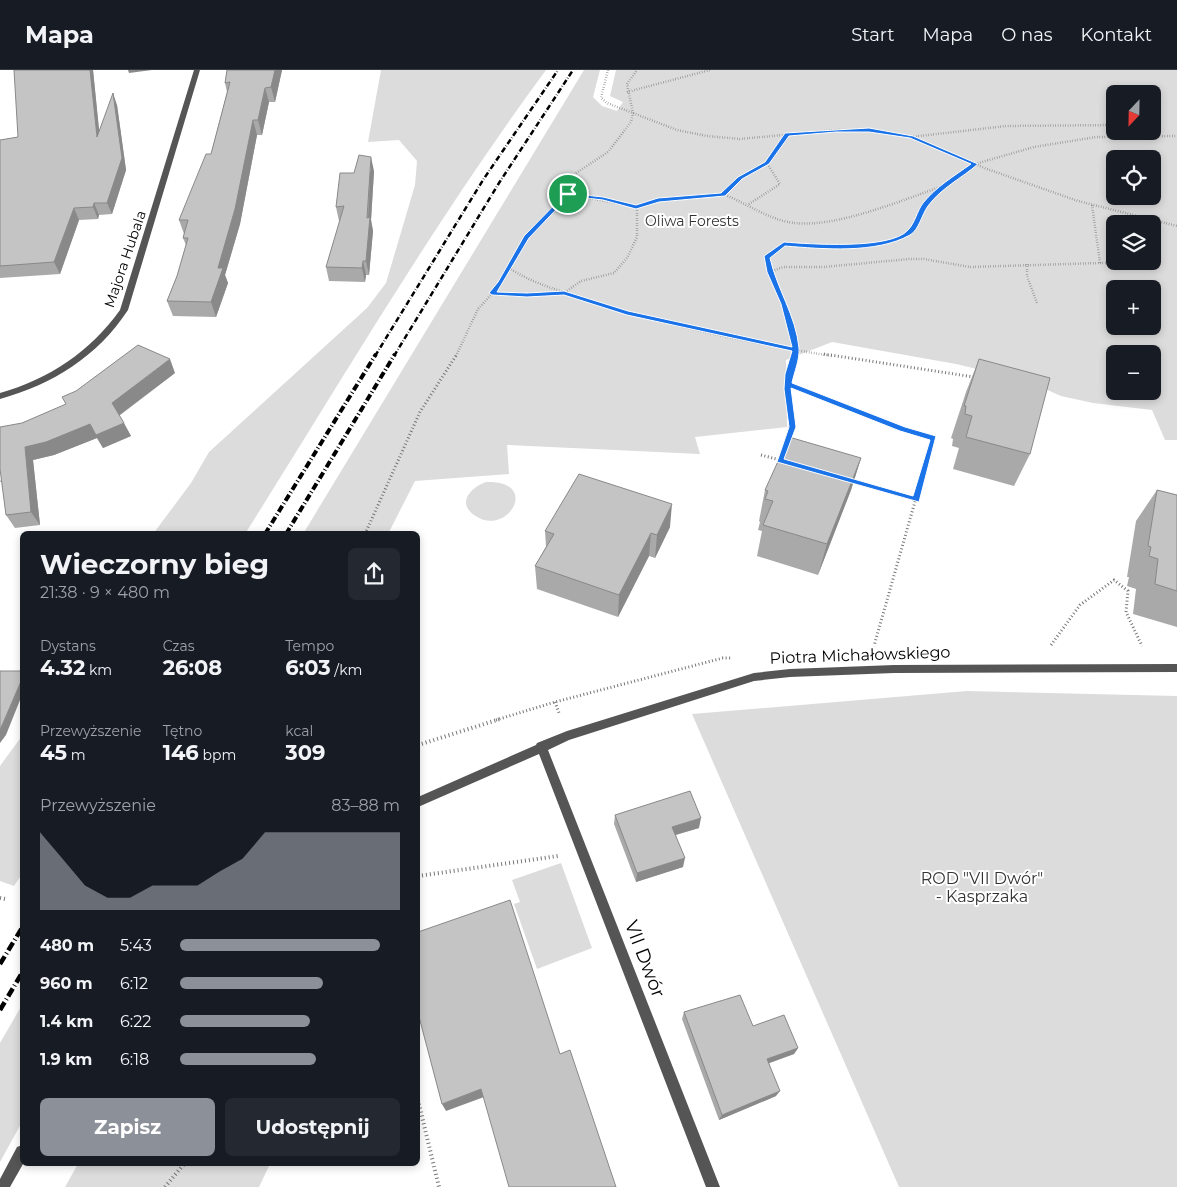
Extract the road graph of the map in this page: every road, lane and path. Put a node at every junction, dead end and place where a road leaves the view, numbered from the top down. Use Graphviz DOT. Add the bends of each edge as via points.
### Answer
graph roads {
  1 [pos="198,70"];
  2 [pos="608,70"];
  3 [pos="637,70"];
  4 [pos="710,70"];
  5 [pos="627,92"];
  6 [pos="633,112"];
  7 [pos="1106,125"];
  8 [pos="787,134"];
  9 [pos="1161,135"];
  10 [pos="1168,136"];
  11 [pos="1177,136"];
  12 [pos="911,137"];
  13 [pos="767,163"];
  14 [pos="975,164"];
  15 [pos="946,185"];
  16 [pos="568,194"];
  17 [pos="723,194"];
  18 [pos="749,204"];
  19 [pos="1092,205"];
  20 [pos="636,207"];
  21 [pos="1177,226"];
  22 [pos="1100,263"];
  23 [pos="1106,263"];
  24 [pos="1028,264"];
  25 [pos="509,268"];
  26 [pos="770,272"];
  27 [pos="492,293"];
  28 [pos="564,293"];
  29 [pos="1037,303"];
  30 [pos="796,350"];
  31 [pos="978,378"];
  32 [pos="788,384"];
  33 [pos="0,396"];
  34 [pos="761,455"];
  35 [pos="780,460"];
  36 [pos="789,463"];
  37 [pos="843,479"];
  38 [pos="916,500"];
  39 [pos="366,531"];
  40 [pos="874,647"];
  41 [pos="1048,649"];
  42 [pos="1144,649"];
  43 [pos="1177,668"];
  44 [pos="541,746"];
  45 [pos="420,801"];
  46 [pos="562,855"];
  47 [pos="420,876"];
  48 [pos="0,898"];
  49 [pos="5,899"];
  50 [pos="420,1108"];
  51 [pos="20,1156"];
  52 [pos="182,1166"];
  53 [pos="3,1187"];
  54 [pos="165,1187"];
  55 [pos="439,1187"];
  56 [pos="713,1187"];
  1 -- 33 [label="street, Majora Hubala" via="124,310 96,345 64,369 35,384"];
  2 -- 6 [label="path" via="601,98"];
  3 -- 5 [label="path" via="628,82"];
  4 -- 5 [label="path"];
  5 -- 6 [label="path"];
  6 -- 8 [label="path" via="677,130 707,136 740,139"];
  6 -- 16 [label="path" via="632,121 607,153 577,170 567,185"];
  7 -- 12 [label="path" via="1006,126"];
  8 -- 12 [label="path" via="869,130"];
  8 -- 13 [label="path"];
  9 -- 10 [label="path"];
  10 -- 11 [label="path"];
  10 -- 14 [label="path" via="1096,137 1034,147"];
  12 -- 14 [label="path"];
  13 -- 17 [label="path" via="740,178"];
  13 -- 18 [label="path" via="780,184"];
  14 -- 15 [label="path"];
  14 -- 19 [label="path"];
  15 -- 18 [label="path" via="886,206 797,224 780,220"];
  15 -- 26 [label="path" via="926,204 910,233 886,242 840,247 784,244 767,258"];
  16 -- 20 [label="path"];
  16 -- 25 [label="path" via="526,237"];
  17 -- 18 [label="path"];
  17 -- 20 [label="path" via="658,200"];
  19 -- 21 [label="path"];
  19 -- 22 [label="path"];
  20 -- 28 [label="path" via="637,237 627,258 614,273 581,281"];
  22 -- 23 [label="path"];
  22 -- 24 [label="path"];
  24 -- 26 [label="path" via="970,267 908,259 783,268"];
  24 -- 29 [label="path" via="1027,276"];
  25 -- 27 [label="path"];
  25 -- 28 [label="path" via="528,280"];
  26 -- 30 [label="path" via="784,304"];
  27 -- 28 [label="path"];
  27 -- 39 [label="path" via="478,309 460,348 420,412"];
  28 -- 30 [label="path" via="627,313"];
  30 -- 31 [label="path"];
  30 -- 32 [label="path"];
  32 -- 35 [label="path" via="792,427"];
  32 -- 38 [label="path" via="902,429 934,438"];
  34 -- 35 [label="path"];
  35 -- 36 [label="path"];
  37 -- 38 [label="path"];
  38 -- 40 [label="path"];
  41 -- 42 [label="path" via="1080,605 1114,580 1128,591 1126,612"];
  43 -- 44 [label="street, Piotra Michałowskiego" via="894,669 763,676 657,706"];
  44 -- 45 [label="street, Piotra Michałowskiego"];
  44 -- 56 [label="street, VII Dwór"];
  46 -- 47 [label="path"];
  48 -- 49 [label="path"];
  50 -- 55 [label="path"];
  51 -- 53 [label="street"];
  52 -- 54 [label="path"];
}
